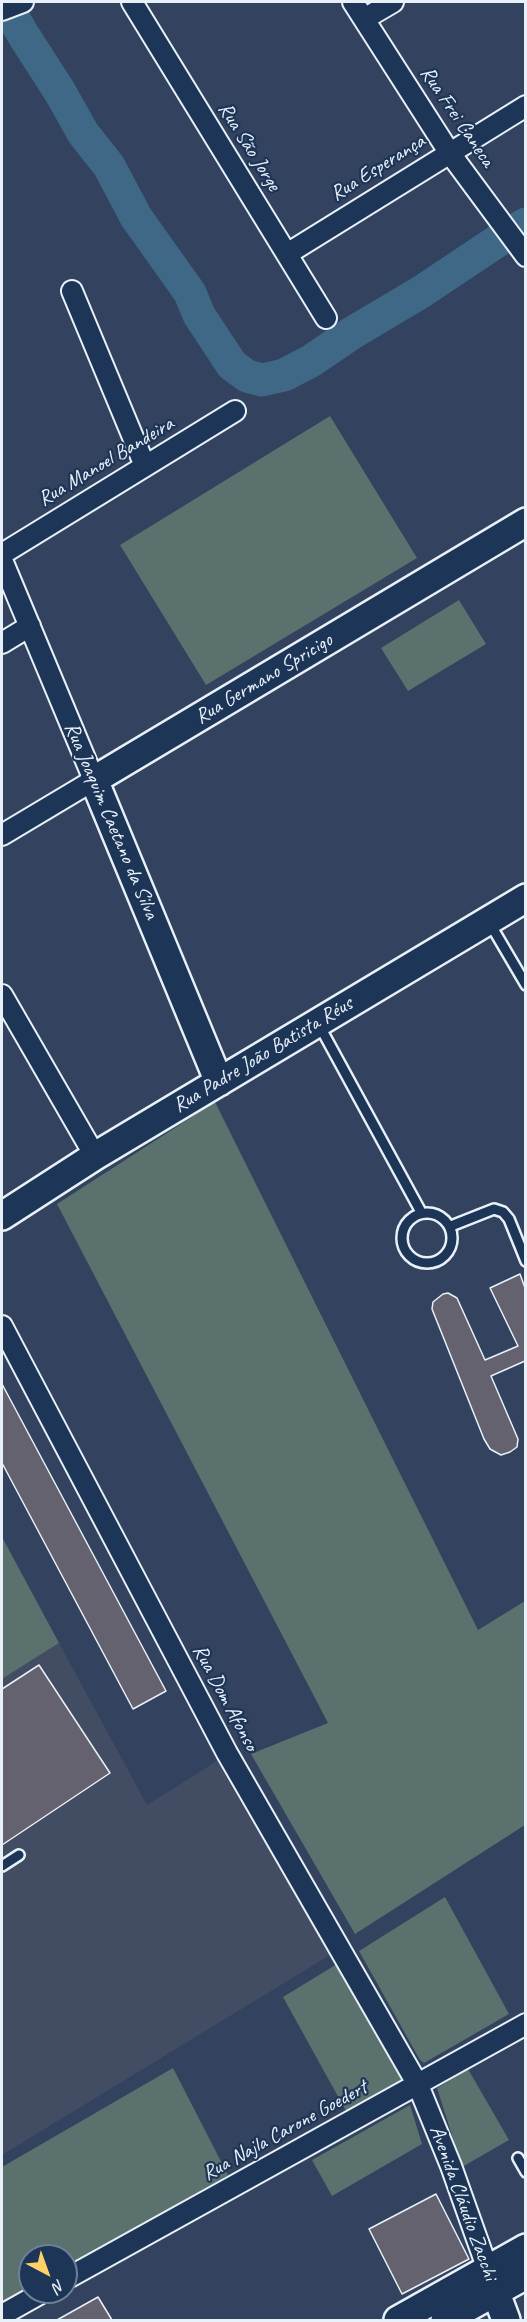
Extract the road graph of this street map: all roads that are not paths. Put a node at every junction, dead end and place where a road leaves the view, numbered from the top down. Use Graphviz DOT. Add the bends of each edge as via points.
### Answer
graph roads {
  1 [pos="24,2"];
  2 [pos="132,2"];
  3 [pos="353,2"];
  4 [pos="393,2"];
  5 [pos="2,10"];
  6 [pos="364,19"];
  7 [pos="525,106"];
  8 [pos="449,152"];
  9 [pos="287,254"];
  10 [pos="525,256"];
  11 [pos="72,291"];
  12 [pos="326,318"];
  13 [pos="236,411"];
  14 [pos="145,466"];
  15 [pos="525,522"];
  16 [pos="2,554"];
  17 [pos="2,560"];
  18 [pos="30,627"];
  19 [pos="2,643"];
  20 [pos="94,780"];
  21 [pos="2,835"];
  22 [pos="525,898"];
  23 [pos="488,920"];
  24 [pos="525,985"];
  25 [pos="2,995"];
  26 [pos="318,1023"];
  27 [pos="219,1082"];
  28 [pos="95,1156"];
  29 [pos="421,1212"];
  30 [pos="2,1216"];
  31 [pos="451,1227"];
  32 [pos="525,1261"];
  33 [pos="2,1326"];
  34 [pos="19,1855"];
  35 [pos="2,1866"];
  36 [pos="525,2024"];
  37 [pos="418,2085"];
  38 [pos="518,2158"];
  39 [pos="525,2172"];
  40 [pos="525,2248"];
  41 [pos="78,2273"];
  42 [pos="525,2275"];
  43 [pos="492,2281"];
  44 [pos="22,2304"];
  45 [pos="2,2315"];
  46 [pos="398,2320"];
  47 [pos="445,2320"];
  48 [pos="506,2320"];
  1 -- 5 [label="street"];
  2 -- 9 [label="street, Rua São Jorge"];
  3 -- 6 [label="street, Rua Frei Caneca"];
  4 -- 6 [label="street"];
  6 -- 8 [label="street, Rua Frei Caneca"];
  7 -- 8 [label="street, Rua Esperança"];
  8 -- 9 [label="street, Rua Esperança"];
  8 -- 10 [label="street, Rua Frei Caneca"];
  9 -- 12 [label="street, Rua São Jorge"];
  11 -- 14 [label="street"];
  13 -- 14 [label="street, Rua Manoel Bandeira"];
  14 -- 16 [label="street, Rua Manoel Bandeira"];
  15 -- 20 [label="main road, Rua Germano Spricigo"];
  17 -- 18 [label="street, Rua Joaquim Caetano da Silva"];
  18 -- 19 [label="street"];
  18 -- 20 [label="street, Rua Joaquim Caetano da Silva"];
  20 -- 21 [label="street, Rua Germano Spricigo"];
  20 -- 27 [label="main road, Rua Joaquim Caetano da Silva"];
  22 -- 23 [label="main road, Rua Padre João Batista Réus"];
  23 -- 24 [label="lane"];
  23 -- 26 [label="main road, Rua Padre João Batista Réus"];
  25 -- 28 [label="street"];
  26 -- 27 [label="main road, Rua Padre João Batista Réus"];
  26 -- 29 [label="lane"];
  27 -- 28 [label="main road, Rua Padre João Batista Réus"];
  28 -- 30 [label="main road, Rua Padre João Batista Réus"];
  29 -- 31 [label="lane" via="439,1214"];
  29 -- 31 [label="lane" via="408,1221 402,1235 405,1250 416,1261 432,1263 446,1256 453,1242"];
  31 -- 32 [label="lane" via="494,1209 503,1212"];
  33 -- 37 [label="street, Rua Dom Afonso" via="227,1753"];
  34 -- 35 [label="lane"];
  36 -- 37 [label="street, Rua Najla Carone Goedert"];
  37 -- 41 [label="street, Rua Najla Carone Goedert"];
  37 -- 43 [label="street, Avenida Cláudio Zacchi"];
  38 -- 39 [label="lane"];
  40 -- 43 [label="main road"];
  42 -- 43 [label="main road"];
  43 -- 46 [label="main road"];
  43 -- 47 [label="main road"];
  43 -- 48 [label="main road, Avenida Cláudio Zacchi"];
  44 -- 45 [label="street"];
}
